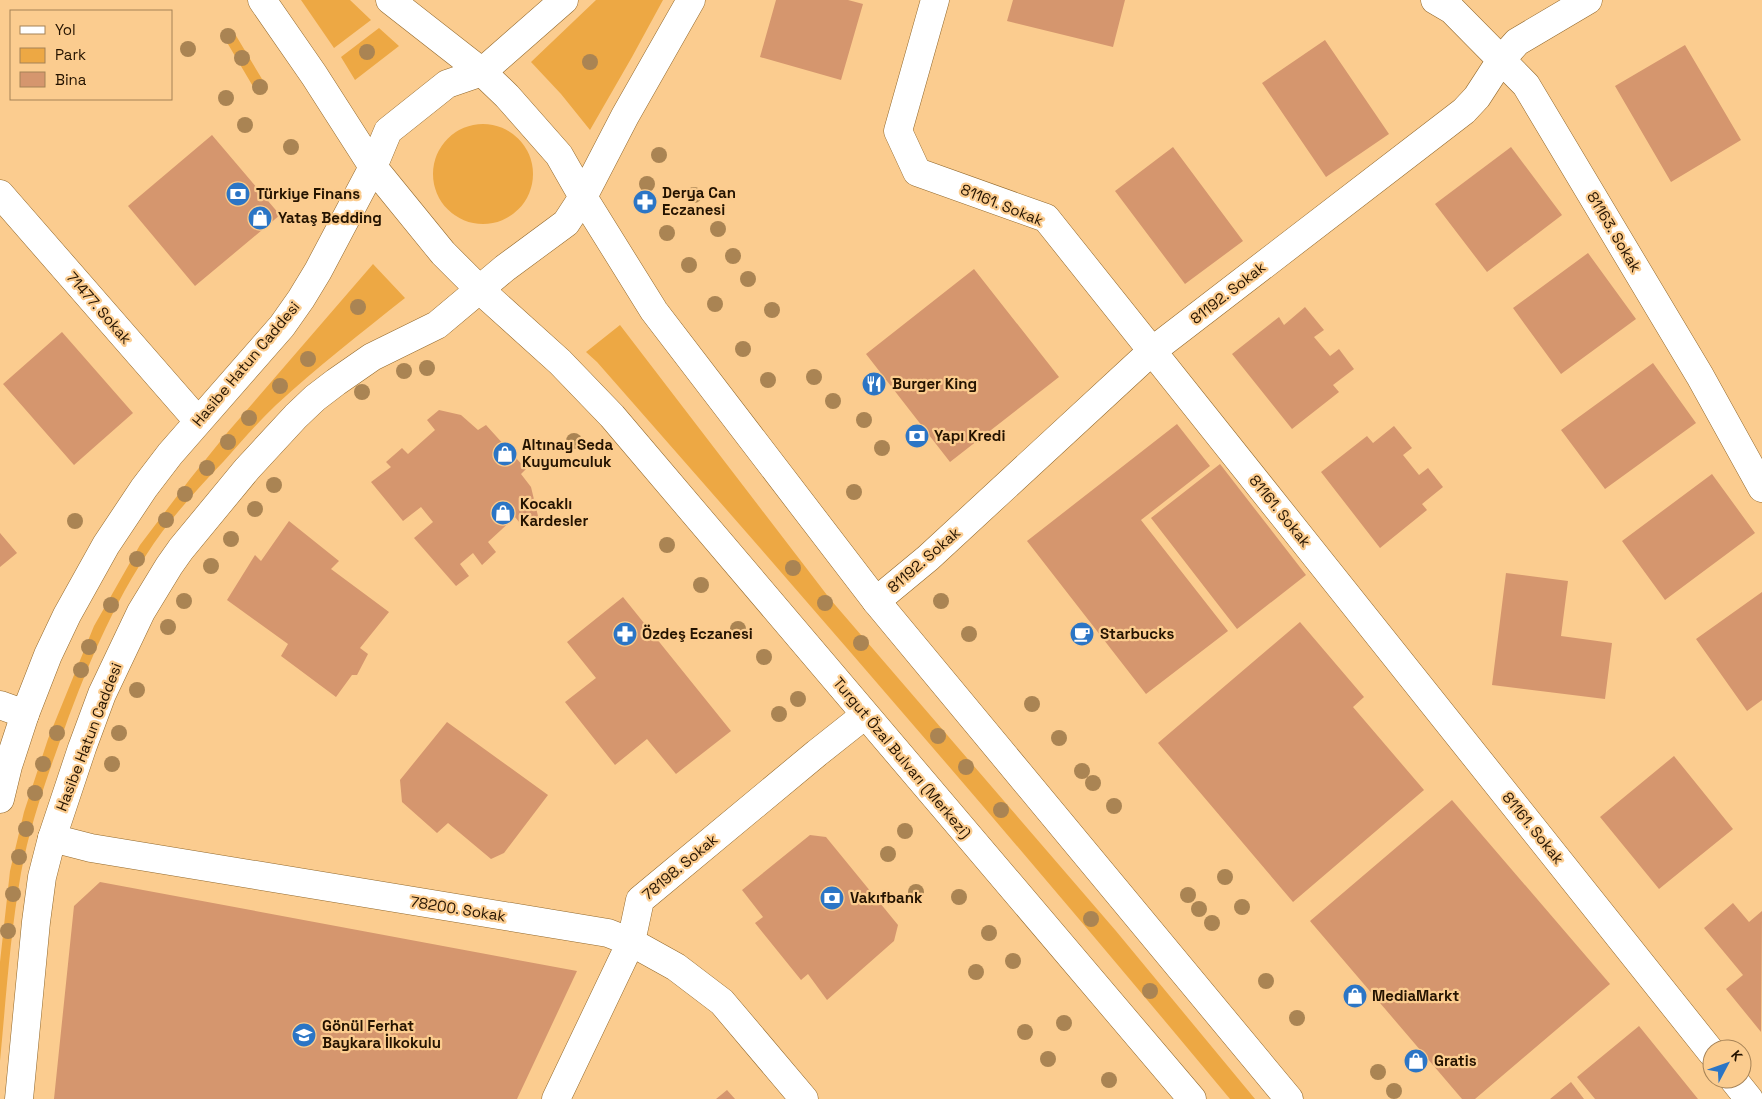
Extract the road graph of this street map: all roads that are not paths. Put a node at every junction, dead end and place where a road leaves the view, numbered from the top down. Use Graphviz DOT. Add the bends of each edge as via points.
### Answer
graph roads {
  1 [pos="262,0"];
  2 [pos="390,0"];
  3 [pos="564,0"];
  4 [pos="691,0"];
  5 [pos="935,0"];
  6 [pos="1435,0"];
  7 [pos="1588,0"];
  8 [pos="1502,60"];
  9 [pos="482,72"];
  10 [pos="373,167"];
  11 [pos="0,194"];
  12 [pos="583,197"];
  13 [pos="479,289"];
  14 [pos="1152,351"];
  15 [pos="198,421"];
  16 [pos="1762,488"];
  17 [pos="876,601"];
  18 [pos="12,709"];
  19 [pos="865,715"];
  20 [pos="0,799"];
  21 [pos="52,838"];
  22 [pos="631,942"];
  23 [pos="1702,1040"];
  24 [pos="1741,1089"];
  25 [pos="19,1099"];
  26 [pos="556,1099"];
  27 [pos="804,1099"];
  28 [pos="1192,1099"];
  29 [pos="1289,1099"];
  30 [pos="1749,1099"];
  1 -- 10 [label="main road, Turgut Özal Bulvarı (Merkezi)"];
  2 -- 9 [label="main road"];
  3 -- 9 [label="main road"];
  4 -- 12 [label="main road, Hasibe Hatun Caddesi"];
  5 -- 14 [label="main road, 81161. Sokak" via="898,131 917,172 1046,218"];
  6 -- 8 [label="main road, 81163. Sokak" via="1452,10"];
  7 -- 8 [label="main road, 81192. Sokak" via="1517,42"];
  8 -- 14 [label="main road, 81192. Sokak" via="1464,111"];
  8 -- 16 [label="main road, 81163. Sokak" via="1526,85 1700,376"];
  9 -- 10 [label="main road, Hasibe Hatun Caddesi" via="447,84 388,132"];
  9 -- 12 [label="main road" via="559,155"];
  10 -- 13 [label="main road, Turgut Özal Bulvarı (Merkezi)" via="443,254"];
  10 -- 15 [label="main road, Hasibe Hatun Caddesi" via="318,271 282,326"];
  11 -- 15 [label="main road, 71477. Sokak"];
  12 -- 13 [label="main road, Hasibe Hatun Caddesi" via="566,223"];
  12 -- 17 [label="main road" via="654,311"];
  13 -- 19 [label="main road, Turgut Özal Bulvarı (Merkezi)" via="560,362 612,416"];
  13 -- 21 [label="main road, Hasibe Hatun Caddesi" via="437,325 372,357 315,398 247,469 181,549 141,612 102,694"];
  14 -- 17 [label="main road, 81192. Sokak" via="928,558"];
  14 -- 23 [label="main road, 81161. Sokak"];
  15 -- 18 [label="main road, Hasibe Hatun Caddesi" via="144,488 106,545 48,655"];
  17 -- 29 [label="main road"];
  18 -- 20 [label="main road, Hasibe Hatun Caddesi" via="8,766"];
  19 -- 22 [label="main road, 78198. Sokak" via="640,900"];
  19 -- 28 [label="main road, Turgut Özal Bulvarı (Merkezi)"];
  21 -- 22 [label="main road, 78200. Sokak" via="91,848 608,933"];
  21 -- 25 [label="main road, Hasibe Hatun Caddesi" via="42,877 36,922"];
  22 -- 26 [label="main road, 78198. Sokak"];
  22 -- 27 [label="main road, 78200. Sokak" via="676,967 722,1002"];
  24 -- 30 [label="main road"];
}
